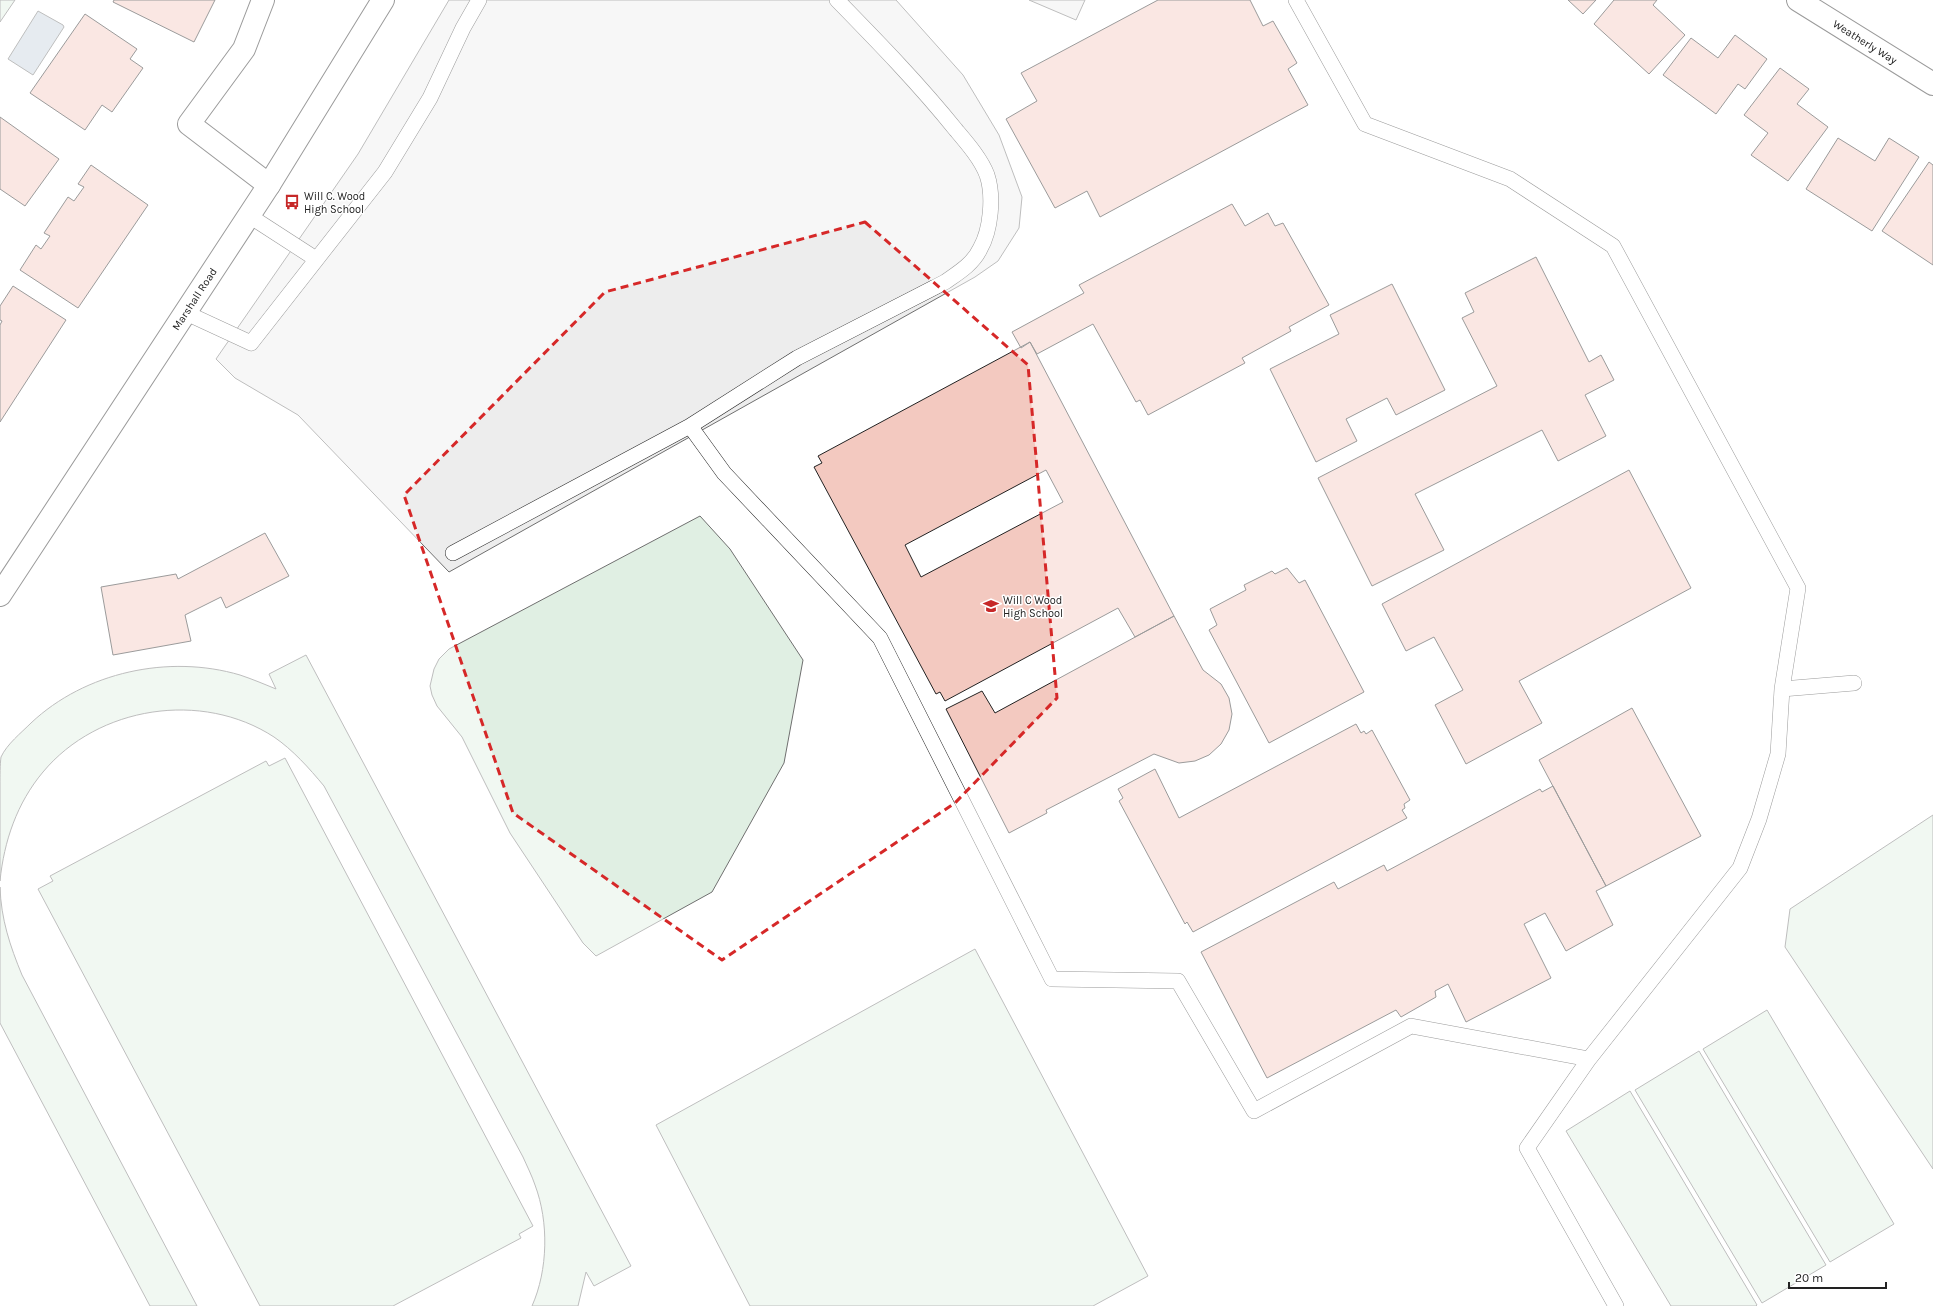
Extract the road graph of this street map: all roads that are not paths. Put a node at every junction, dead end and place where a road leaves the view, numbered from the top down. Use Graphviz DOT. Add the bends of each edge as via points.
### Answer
graph roads {
  1 [pos="263,0"];
  2 [pos="383,0"];
  3 [pos="479,0"];
  4 [pos="837,0"];
  5 [pos="1296,0"];
  6 [pos="1798,0"];
  7 [pos="1933,84"];
  8 [pos="268,184"];
  9 [pos="248,215"];
  10 [pos="316,259"];
  11 [pos="184,312"];
  12 [pos="690,426"];
  13 [pos="453,553"];
  14 [pos="0,595"];
  15 [pos="1854,683"];
  16 [pos="1782,689"];
  17 [pos="1590,1059"];
  18 [pos="1616,1306"];
  1 -- 8 [label="street" via="244,49 189,124"];
  2 -- 8 [label="street, Marshall Road"];
  3 -- 10 [label="lane" via="430,98 385,172"];
  4 -- 12 [label="lane" via="942,112 966,143 986,175 991,195 990,222 980,250 962,270 945,282 797,358"];
  5 -- 16 [label="lane" via="1365,124 1510,179 1613,246 1798,588"];
  6 -- 7 [label="street, Weatherly Way"];
  8 -- 9 [label="street, Marshall Road"];
  9 -- 10 [label="lane"];
  9 -- 11 [label="street, Marshall Road"];
  10 -- 11 [label="lane" via="251,343"];
  11 -- 14 [label="street, Marshall Road"];
  12 -- 13 [label="lane"];
  12 -- 17 [label="lane" via="724,473 880,638 1052,979 1178,981 1254,1111 1411,1026"];
  15 -- 16 [label="lane"];
  16 -- 17 [label="lane" via="1778,754 1760,819 1740,868"];
  17 -- 18 [label="lane" via="1527,1148"];
}
